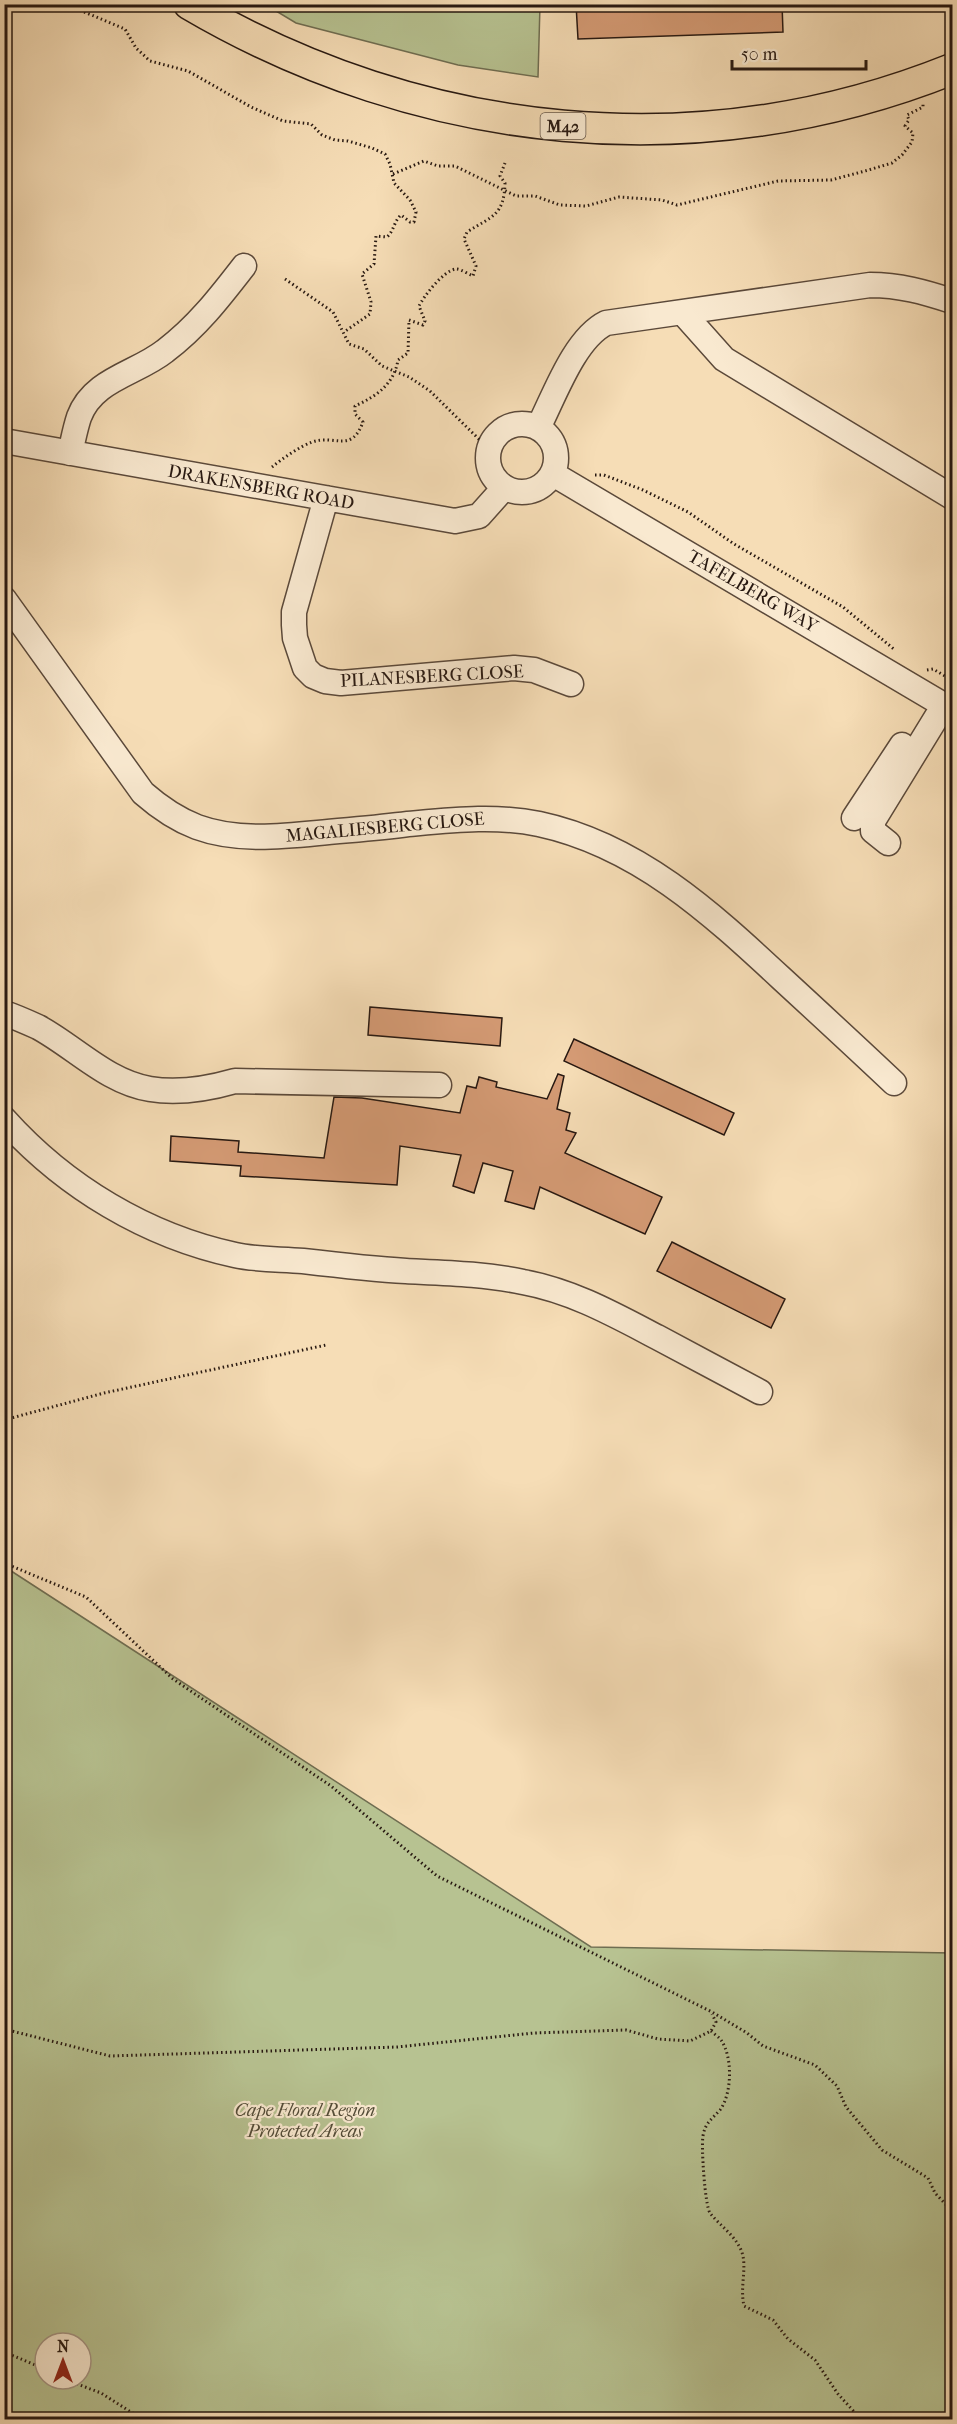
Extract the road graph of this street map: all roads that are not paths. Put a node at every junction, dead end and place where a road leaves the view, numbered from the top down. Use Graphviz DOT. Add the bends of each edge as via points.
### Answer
graph roads {
  1 [pos="189,4"];
  2 [pos="952,69"];
  3 [pos="244,266"];
  4 [pos="952,301"];
  5 [pos="683,313"];
  6 [pos="538,428"];
  7 [pos="4,441"];
  8 [pos="70,453"];
  9 [pos="562,479"];
  10 [pos="504,488"];
  11 [pos="952,497"];
  12 [pos="324,508"];
  13 [pos="4,599"];
  14 [pos="571,684"];
  15 [pos="942,704"];
  16 [pos="854,818"];
  17 [pos="888,843"];
  18 [pos="4,1012"];
  19 [pos="894,1083"];
  20 [pos="439,1085"];
  21 [pos="4,1119"];
  22 [pos="760,1392"];
  1 -- 2 [label="main road, M42" via="255,40 344,79 438,106 566,127 668,129 781,118 854,101"];
  3 -- 8 [label="street" via="211,310 165,351 97,390 79,416"];
  4 -- 5 [label="street" via="915,289 870,285"];
  5 -- 6 [label="street" via="606,323 596,328 575,355"];
  5 -- 11 [label="street" via="724,359"];
  6 -- 9 [label="street" via="547,435 556,453"];
  6 -- 10 [label="street" via="528,424 507,427 498,433 489,449 488,462 490,473"];
  7 -- 8 [label="street, DRAKENSBERG ROAD"];
  8 -- 12 [label="street, DRAKENSBERG ROAD" via="231,482 271,481"];
  9 -- 10 [label="street" via="526,492"];
  9 -- 15 [label="street, TAFELBERG WAY"];
  10 -- 12 [label="street, DRAKENSBERG ROAD" via="479,516 464,521"];
  12 -- 14 [label="street, PILANESBERG CLOSE" via="294,612 300,655 313,676 341,683 514,668 534,670"];
  13 -- 19 [label="street, MAGALIESBERG CLOSE" via="143,793 161,808 189,823 231,836 285,836 502,818 574,833 640,864 680,889"];
  15 -- 16 [label="street"];
  15 -- 17 [label="street" via="873,821 873,831"];
  18 -- 20 [label="street" via="38,1028 113,1076 148,1089 179,1092 236,1081"];
  21 -- 22 [label="street" via="39,1154 81,1187 146,1225 185,1241 236,1256 453,1272 547,1288 600,1306"];
}
